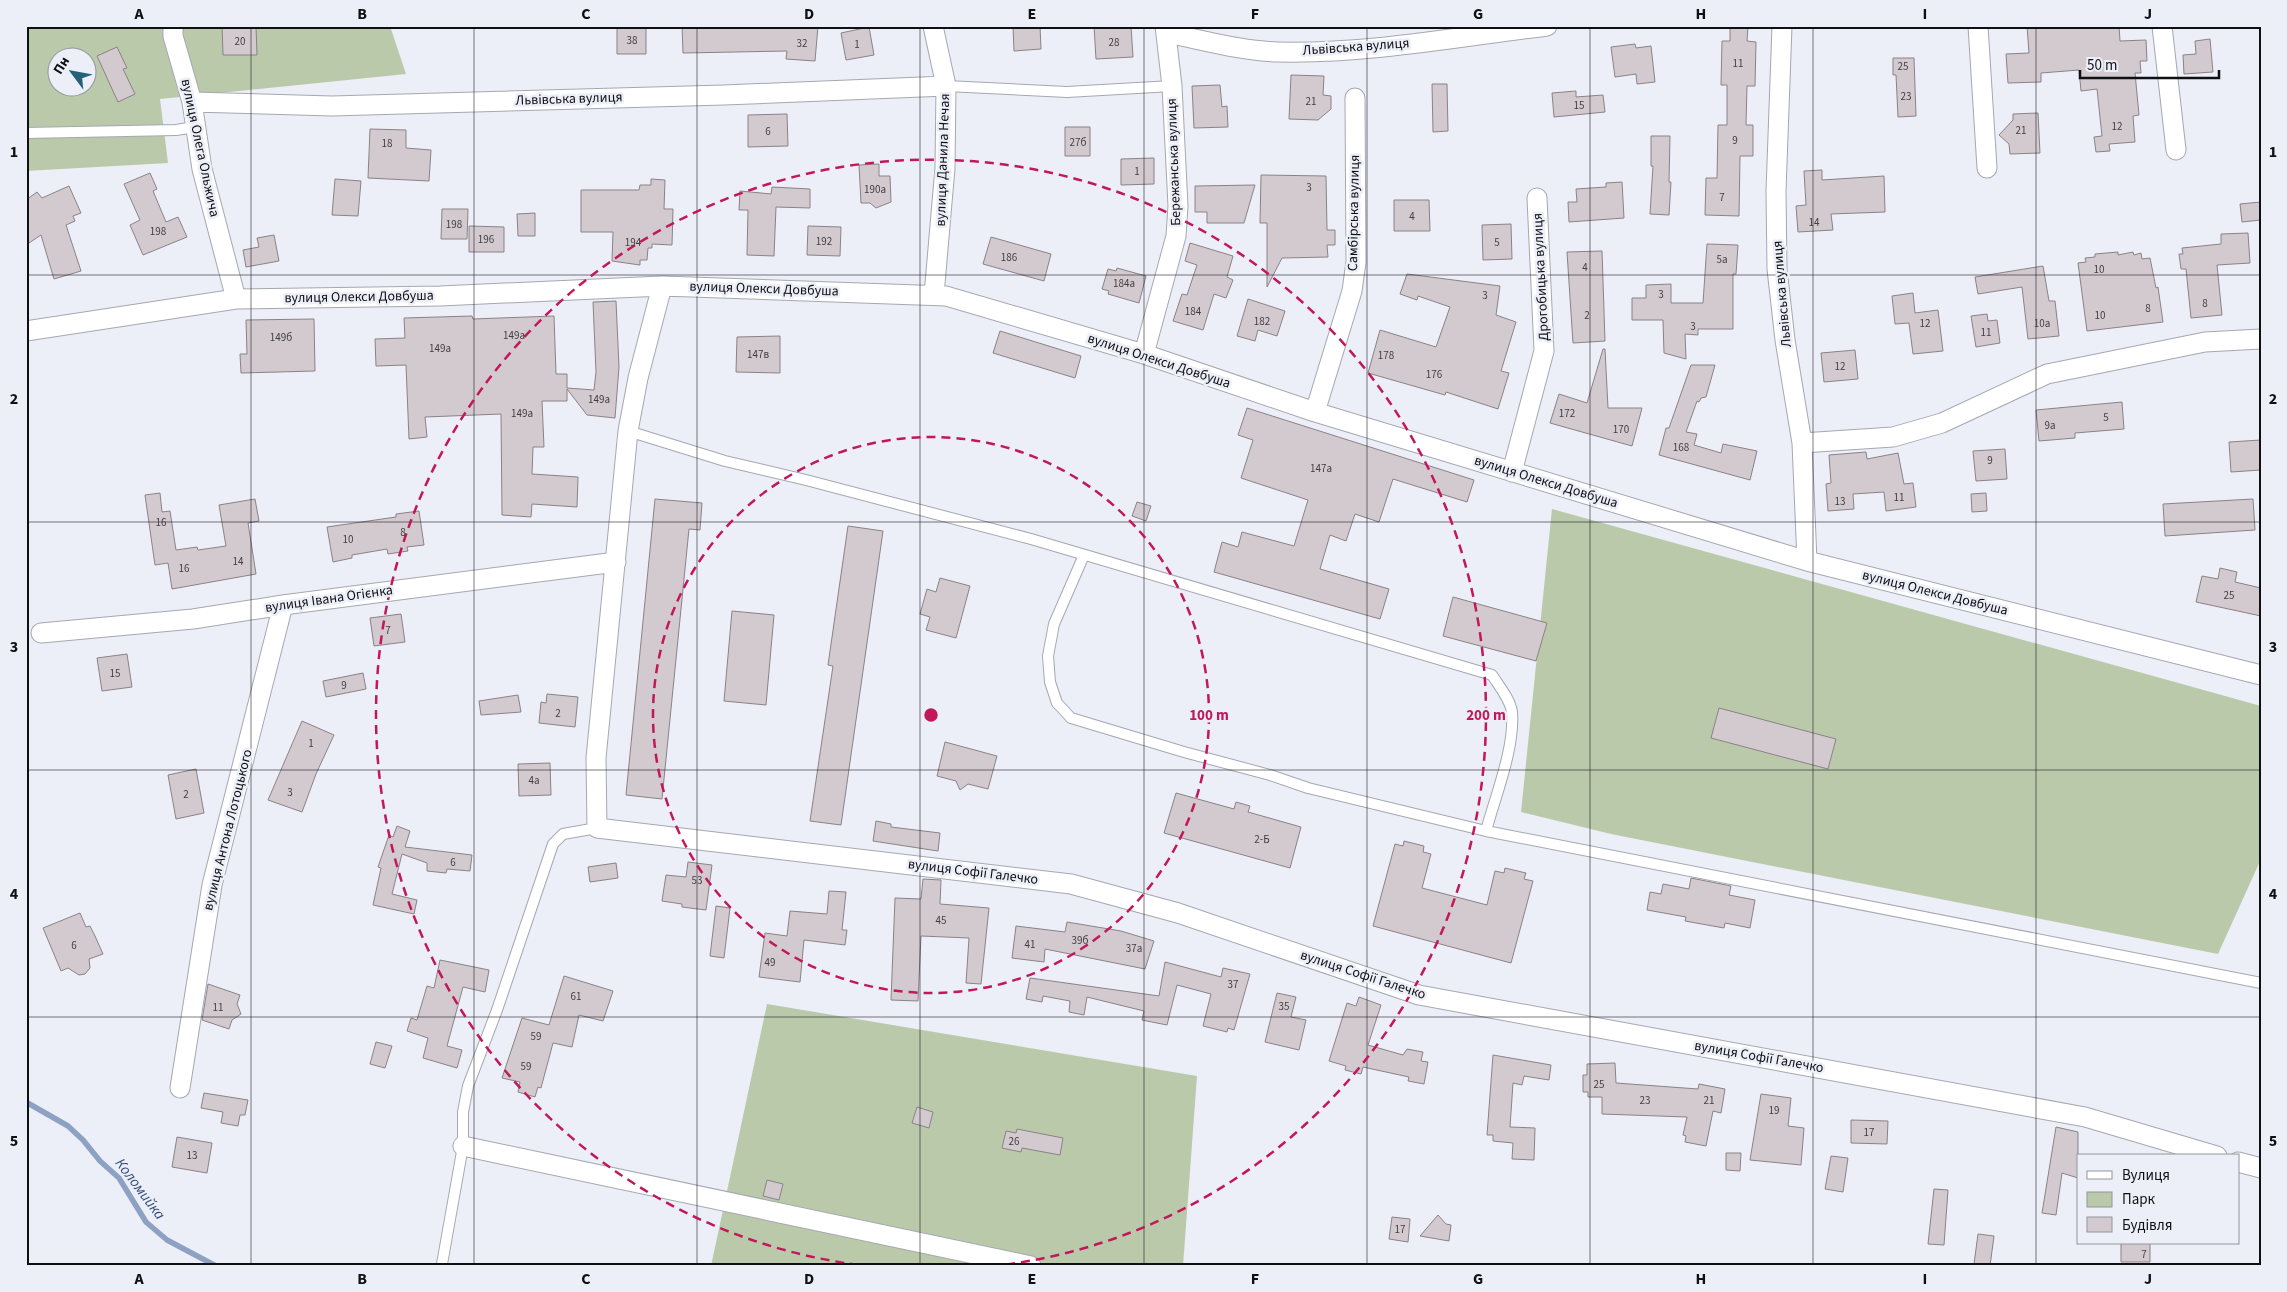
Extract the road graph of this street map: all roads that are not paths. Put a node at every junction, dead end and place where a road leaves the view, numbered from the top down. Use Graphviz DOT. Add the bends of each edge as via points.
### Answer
graph roads {
  1 [pos="173,26"];
  2 [pos="933,26"];
  3 [pos="1547,26"];
  4 [pos="1782,26"];
  5 [pos="1978,26"];
  6 [pos="2162,26"];
  7 [pos="1166,30"];
  8 [pos="946,86"];
  9 [pos="1172,86"];
  10 [pos="1355,98"];
  11 [pos="192,102"];
  12 [pos="195,122"];
  13 [pos="26,134"];
  14 [pos="2176,150"];
  15 [pos="1987,168"];
  16 [pos="1537,198"];
  17 [pos="662,286"];
  18 [pos="934,295"];
  19 [pos="236,298"];
  20 [pos="26,331"];
  21 [pos="2261,339"];
  22 [pos="1144,354"];
  23 [pos="1315,412"];
  24 [pos="628,431"];
  25 [pos="1802,443"];
  26 [pos="1512,472"];
  27 [pos="1084,555"];
  28 [pos="1807,561"];
  29 [pos="616,562"];
  30 [pos="283,605"];
  31 [pos="41,633"];
  32 [pos="2261,675"];
  33 [pos="597,828"];
  34 [pos="1486,831"];
  35 [pos="2261,983"];
  36 [pos="180,1088"];
  37 [pos="463,1146"];
  38 [pos="2210,1154"];
  39 [pos="2240,1163"];
  40 [pos="2261,1168"];
  41 [pos="442,1264"];
  42 [pos="1031,1266"];
  1 -- 11 [label="street, вулиця Олега Ольжича"];
  2 -- 8 [label="street, вулиця Данила Нечая"];
  3 -- 7 [label="street, Львівська вулиця" via="1364,48 1278,52"];
  4 -- 25 [label="street, Львівська вулиця" via="1776,191 1777,269"];
  5 -- 15 [label="street"];
  6 -- 14 [label="street"];
  7 -- 9 [label="street, Бережанська вулиця"];
  8 -- 9 [label="lane" via="1067,92"];
  8 -- 11 [label="street, Львівська вулиця" via="332,106"];
  8 -- 18 [label="street, вулиця Данила Нечая" via="945,168"];
  9 -- 22 [label="street, Бережанська вулиця" via="1178,206 1176,236"];
  10 -- 23 [label="street, Самбірська вулиця" via="1352,291"];
  11 -- 12 [label="street, вулиця Олега Ольжича"];
  12 -- 13 [label="lane" via="189,128 176,130"];
  12 -- 19 [label="street, вулиця Олега Ольжича" via="202,169"];
  16 -- 26 [label="street, Дрогобицька вулиця" via="1544,352"];
  17 -- 18 [label="street, вулиця Олекси Довбуша"];
  17 -- 19 [label="street, вулиця Олекси Довбуша" via="440,296"];
  17 -- 24 [label="street"];
  18 -- 22 [label="street, вулиця Олекси Довбуша"];
  19 -- 20 [label="street, вулиця Олекси Довбуша"];
  21 -- 25 [label="street" via="2194,344 2047,374 1942,424 1893,437"];
  22 -- 23 [label="street, вулиця Олекси Довбуша"];
  23 -- 26 [label="street, вулиця Олекси Довбуша"];
  24 -- 27 [label="lane" via="725,461"];
  24 -- 29 [label="street"];
  25 -- 28 [label="street, Львівська вулиця"];
  26 -- 28 [label="street, вулиця Олекси Довбуша"];
  27 -- 34 [label="lane" via="1492,675 1512,711 1505,763"];
  27 -- 34 [label="lane" via="1054,624 1048,656 1050,682 1057,703 1071,718 1308,788"];
  28 -- 32 [label="street, вулиця Олекси Довбуша"];
  29 -- 30 [label="street, вулиця Івана Огієнка"];
  29 -- 33 [label="street" via="596,758"];
  30 -- 31 [label="street, вулиця Івана Огієнка" via="192,619"];
  30 -- 36 [label="street, вулиця Антона Лотоцького" via="212,885"];
  33 -- 37 [label="lane" via="563,834 553,844 468,1086 462,1112"];
  33 -- 38 [label="street, вулиця Софії Галечко" via="1071,884 1178,913 1419,995 2085,1117"];
  34 -- 35 [label="lane"];
  37 -- 41 [label="lane"];
  37 -- 42 [label="street"];
  39 -- 40 [label="street"];
}
